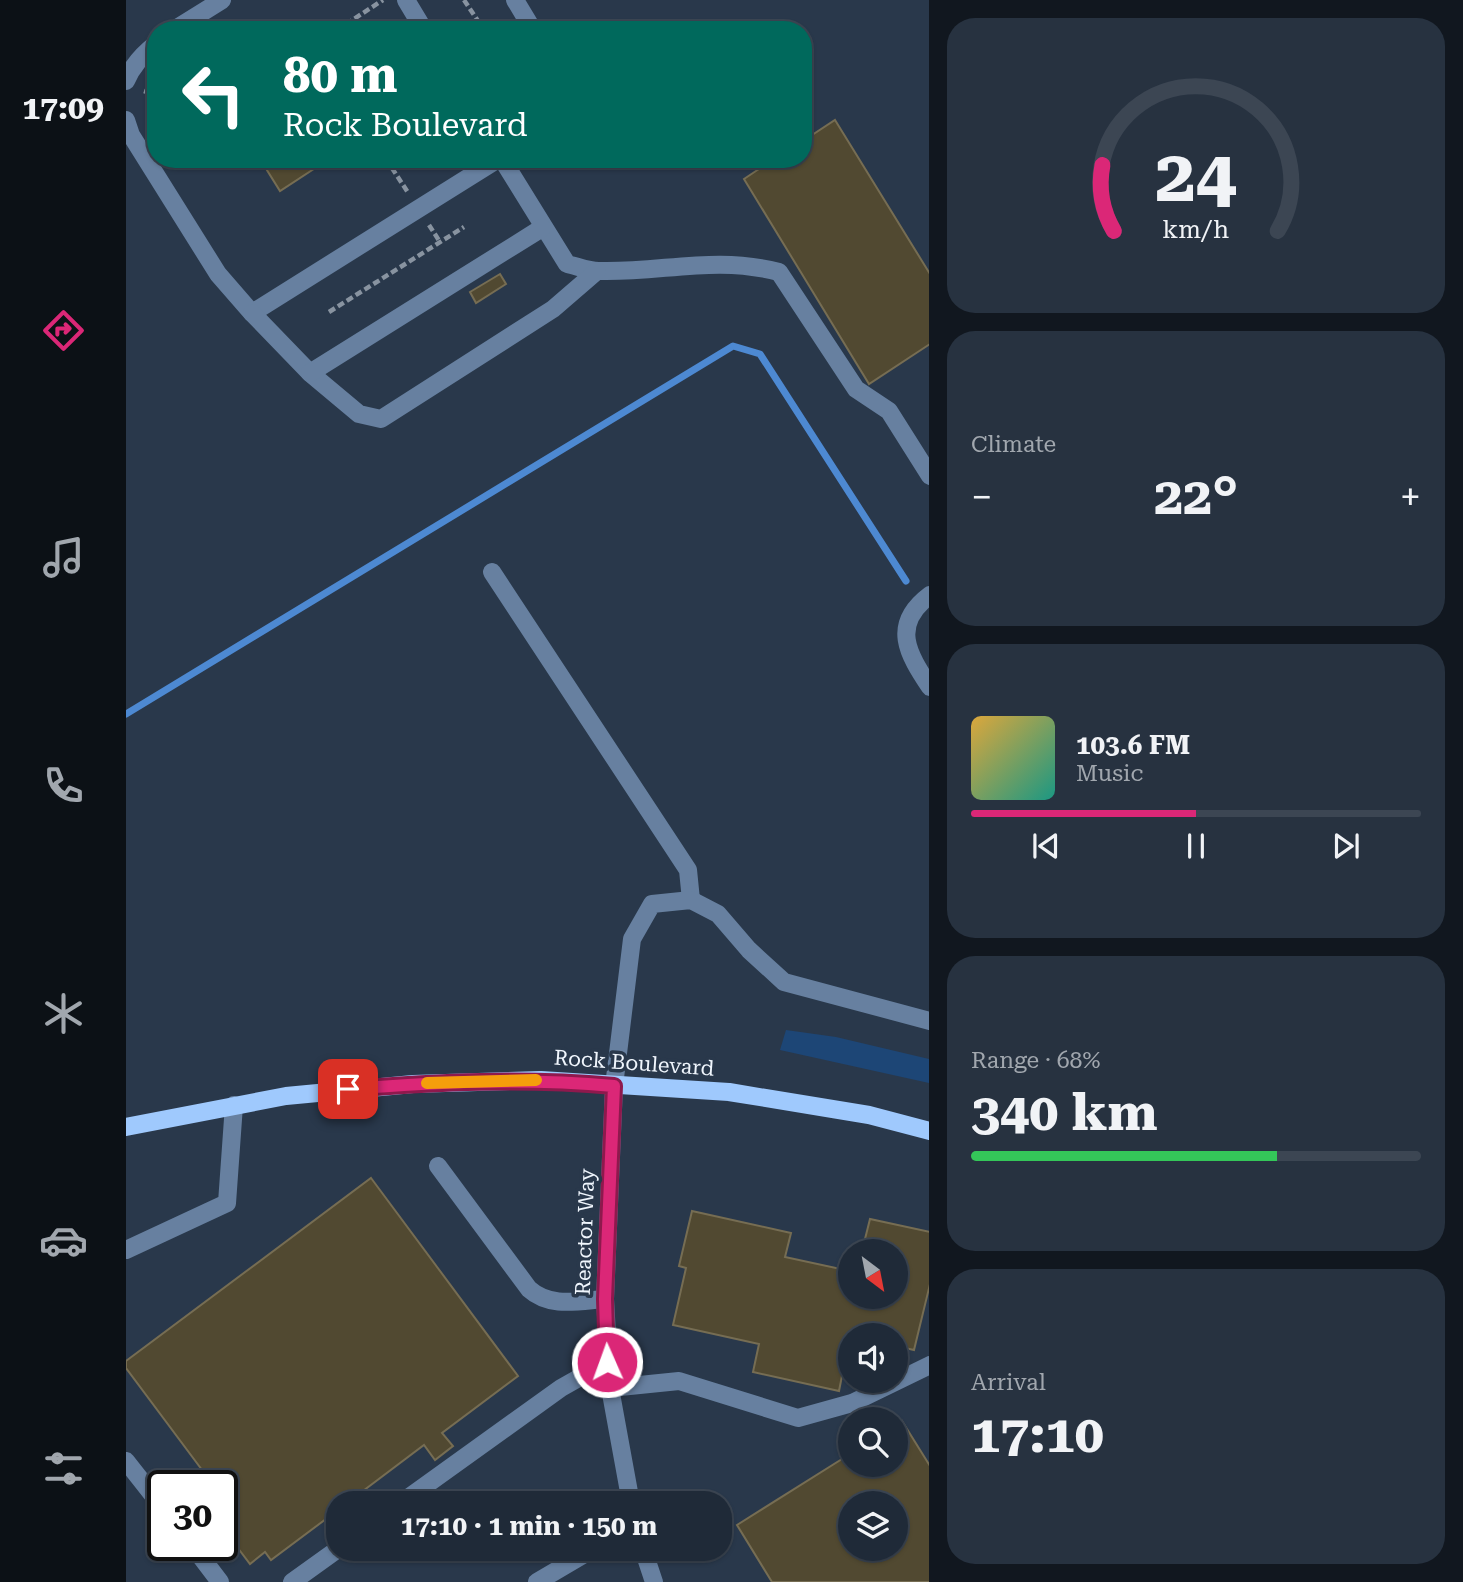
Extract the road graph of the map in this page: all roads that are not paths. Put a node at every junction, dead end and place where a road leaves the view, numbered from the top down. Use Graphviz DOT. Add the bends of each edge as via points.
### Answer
graph roads {
  1 [pos="222,0"];
  2 [pos="406,0"];
  3 [pos="515,0"];
  4 [pos="188,21"];
  5 [pos="419,21"];
  6 [pos="528,21"];
  7 [pos="147,53"];
  8 [pos="126,81"];
  9 [pos="126,120"];
  10 [pos="147,161"];
  11 [pos="152,168"];
  12 [pos="486,168"];
  13 [pos="505,168"];
  14 [pos="542,228"];
  15 [pos="597,271"];
  16 [pos="252,313"];
  17 [pos="310,373"];
  18 [pos="929,476"];
  19 [pos="492,572"];
  20 [pos="929,595"];
  21 [pos="929,687"];
  22 [pos="691,901"];
  23 [pos="929,1021"];
  24 [pos="614,1086"];
  25 [pos="234,1105"];
  26 [pos="126,1127"];
  27 [pos="929,1130"];
  28 [pos="438,1166"];
  29 [pos="126,1250"];
  30 [pos="605,1299"];
  31 [pos="607,1362"];
  32 [pos="929,1365"];
  33 [pos="610,1388"];
  34 [pos="126,1461"];
  35 [pos="147,1488"];
  36 [pos="418,1491"];
  37 [pos="629,1491"];
  38 [pos="326,1558"];
  39 [pos="204,1561"];
  40 [pos="573,1561"];
  41 [pos="647,1561"];
  42 [pos="220,1582"];
  43 [pos="292,1582"];
  44 [pos="537,1582"];
  45 [pos="654,1582"];
  1 -- 4 [label="street"];
  2 -- 5 [label="street"];
  3 -- 6 [label="street"];
  7 -- 8 [label="street"];
  9 -- 10 [label="street"];
  11 -- 16 [label="street" via="218,274"];
  12 -- 16 [label="street"];
  13 -- 14 [label="street"];
  14 -- 15 [label="street" via="567,264"];
  14 -- 17 [label="street"];
  15 -- 17 [label="street" via="553,309 381,419 359,414"];
  15 -- 18 [label="street" via="712,263 779,272 856,389 888,411"];
  16 -- 17 [label="street"];
  19 -- 22 [label="street" via="688,870"];
  20 -- 21 [label="street" via="908,620 905,639 906,649"];
  22 -- 23 [label="street" via="718,914 784,982"];
  22 -- 24 [label="street, Reactor Way" via="652,904 632,939"];
  24 -- 25 [label="main road, Rock Boulevard" via="478,1080 348,1089"];
  24 -- 27 [label="main road, Rock Boulevard" via="671,1086 798,1101"];
  24 -- 30 [label="street, Reactor Way"];
  25 -- 26 [label="main road, Rock Boulevard"];
  25 -- 29 [label="street" via="227,1203"];
  28 -- 30 [label="street" via="539,1298 550,1302"];
  30 -- 31 [label="street, Reactor Way"];
  31 -- 33 [label="street, Reactor Way"];
  31 -- 36 [label="street" via="561,1388"];
  32 -- 33 [label="street" via="852,1403 798,1418 678,1381"];
  33 -- 37 [label="street, Reactor Way"];
  34 -- 35 [label="street"];
  38 -- 43 [label="street"];
  39 -- 42 [label="street"];
  40 -- 44 [label="street"];
  41 -- 45 [label="street"];
}
